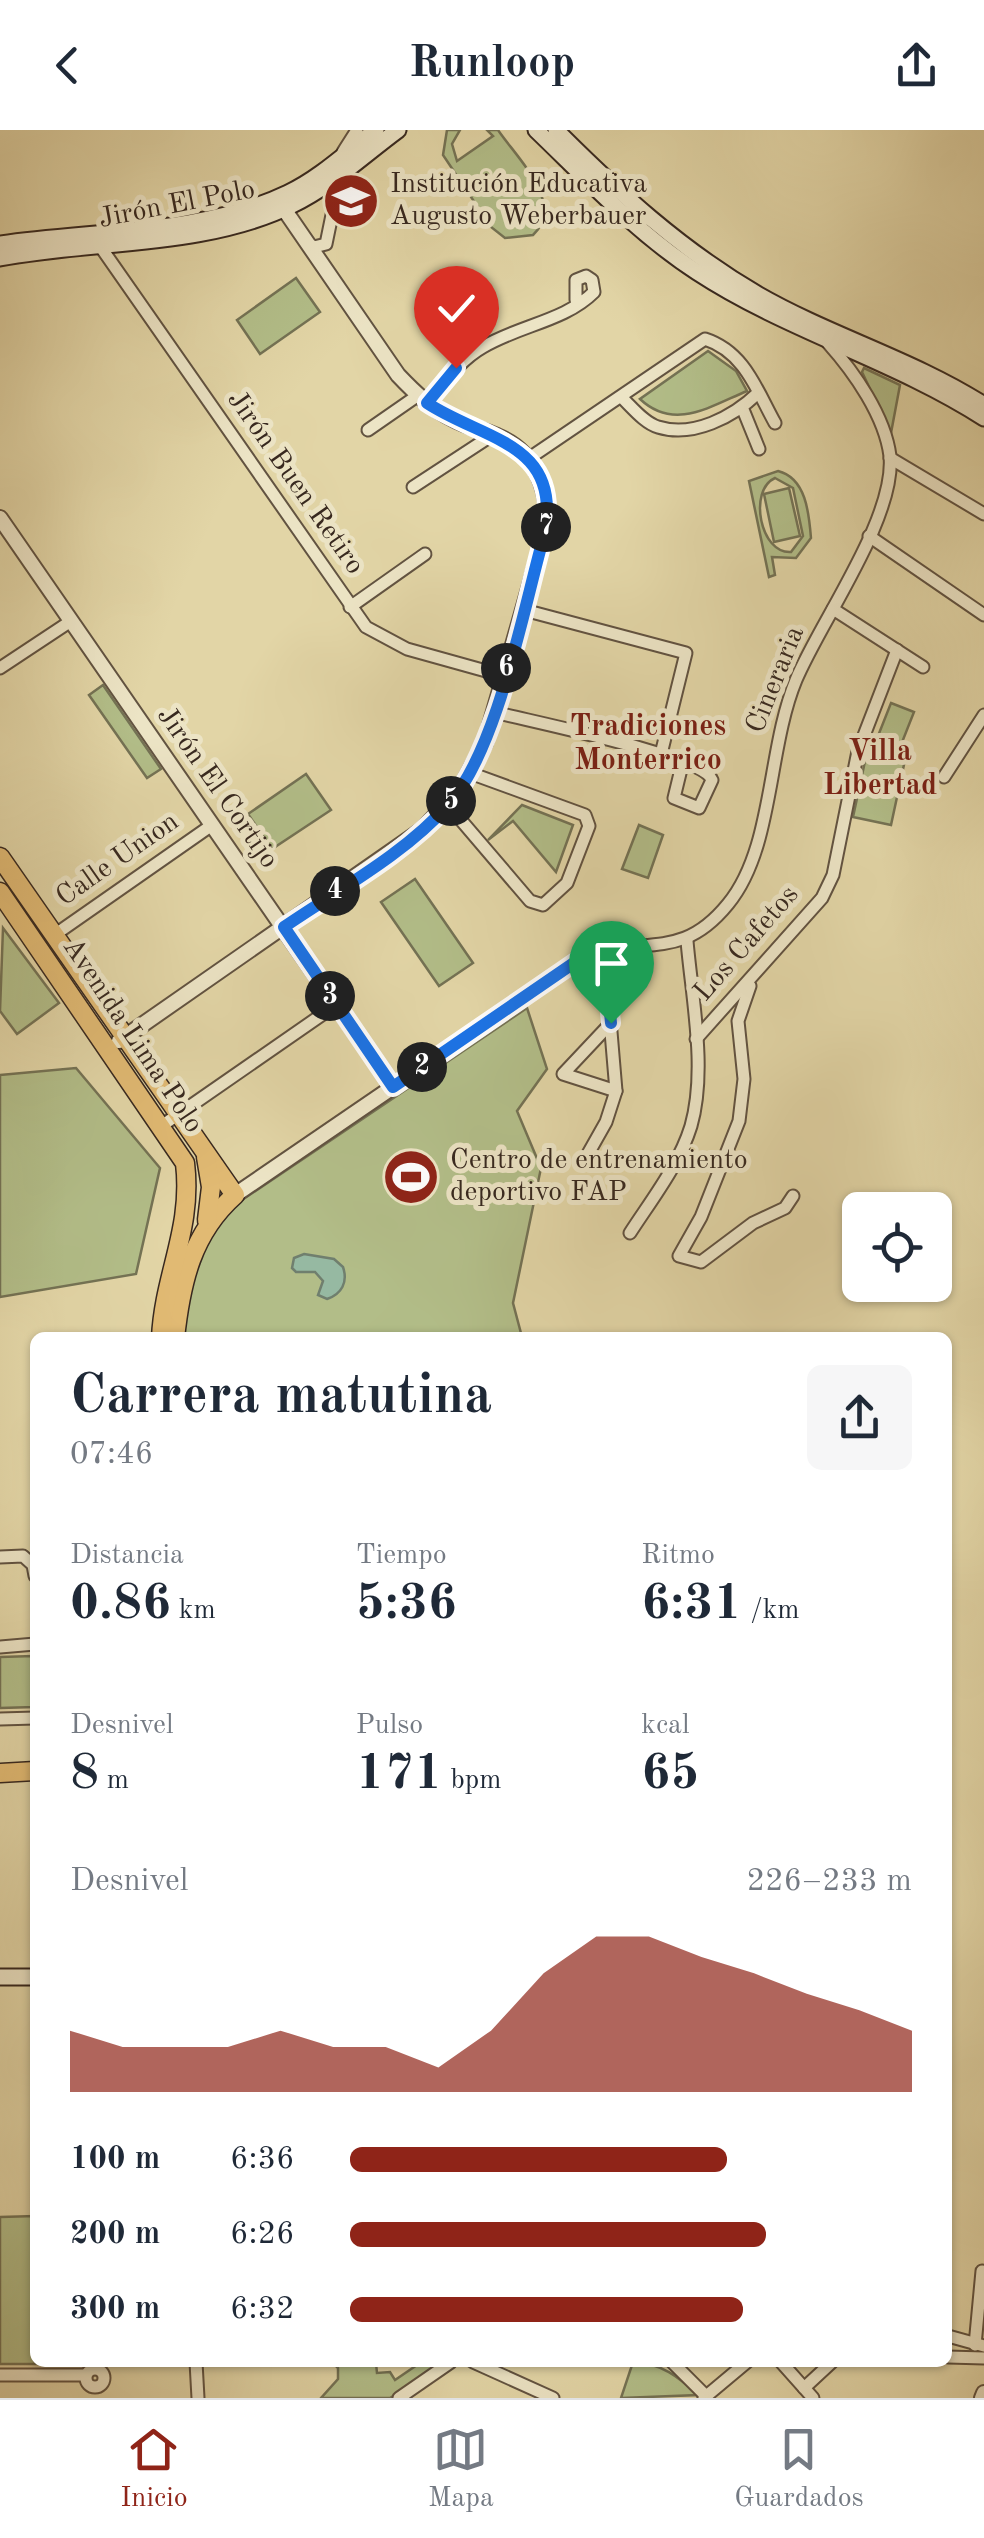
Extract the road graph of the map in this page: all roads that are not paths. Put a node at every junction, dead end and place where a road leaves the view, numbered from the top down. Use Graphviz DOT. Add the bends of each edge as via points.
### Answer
graph roads {
  1 [pos="356,130"];
  2 [pos="376,130"];
  3 [pos="398,130"];
  4 [pos="536,130"];
  5 [pos="556,130"];
  6 [pos="341,157"];
  7 [pos="329,180"];
  8 [pos="284,209"];
  9 [pos="306,242"];
  10 [pos="0,244"];
  11 [pos="100,246"];
  12 [pos="0,258"];
  13 [pos="576,300"];
  14 [pos="828,343"];
  15 [pos="758,393"];
  16 [pos="621,397"];
  17 [pos="422,399"];
  18 [pos="984,405"];
  19 [pos="742,407"];
  20 [pos="984,418"];
  21 [pos="775,423"];
  22 [pos="368,430"];
  23 [pos="494,434"];
  24 [pos="759,448"];
  25 [pos="890,458"];
  26 [pos="528,459"];
  27 [pos="414,487"];
  28 [pos="984,514"];
  29 [pos="0,518"];
  30 [pos="868,536"];
  31 [pos="426,554"];
  32 [pos="350,607"];
  33 [pos="833,608"];
  34 [pos="524,610"];
  35 [pos="984,614"];
  36 [pos="71,620"];
  37 [pos="896,650"];
  38 [pos="922,667"];
  39 [pos="0,668"];
  40 [pos="504,676"];
  41 [pos="494,712"];
  42 [pos="984,716"];
  43 [pos="661,754"];
  44 [pos="683,761"];
  45 [pos="470,773"];
  46 [pos="944,777"];
  47 [pos="448,805"];
  48 [pos="212,824"];
  49 [pos="0,857"];
  50 [pos="21,888"];
  51 [pos="2,896"];
  52 [pos="284,927"];
  53 [pos="53,936"];
  54 [pos="688,942"];
  55 [pos="604,949"];
  56 [pos="753,978"];
  57 [pos="336,1005"];
  58 [pos="611,1023"];
  59 [pos="125,1038"];
  60 [pos="696,1039"];
  61 [pos="108,1048"];
  62 [pos="393,1087"];
  63 [pos="616,1091"];
  64 [pos="180,1115"];
  65 [pos="160,1126"];
  66 [pos="206,1156"];
  67 [pos="584,1161"];
  68 [pos="235,1195"];
  69 [pos="794,1196"];
  70 [pos="207,1221"];
  71 [pos="630,1233"];
  72 [pos="160,1332"];
  73 [pos="176,1332"];
  74 [pos="0,1557"];
  75 [pos="30,1562"];
  76 [pos="30,1644"];
  77 [pos="0,1647"];
  78 [pos="30,1718"];
  79 [pos="0,1720"];
  80 [pos="30,1771"];
  81 [pos="0,1773"];
  82 [pos="30,1780"];
  83 [pos="0,1782"];
  84 [pos="30,1976"];
  85 [pos="0,1978"];
  86 [pos="982,2271"];
  87 [pos="952,2337"];
  88 [pos="980,2346"];
  89 [pos="952,2357"];
  90 [pos="984,2358"];
  91 [pos="196,2367"];
  92 [pos="445,2367"];
  93 [pos="484,2367"];
  94 [pos="677,2367"];
  95 [pos="741,2367"];
  96 [pos="786,2367"];
  97 [pos="828,2367"];
  98 [pos="91,2369"];
  99 [pos="0,2375"];
  100 [pos="102,2392"];
  101 [pos="809,2393"];
  102 [pos="705,2397"];
  103 [pos="198,2398"];
  104 [pos="399,2398"];
  105 [pos="552,2398"];
  1 -- 6 [label="street"];
  2 -- 6 [label="main road, Jirón El Polo"];
  3 -- 7 [label="main road, Jirón El Polo"];
  4 -- 14 [label="main road" via="624,215 695,271"];
  5 -- 18 [label="main road" via="634,207 703,260 759,295"];
  6 -- 10 [label="main road, Jirón El Polo" via="287,194 212,218"];
  7 -- 8 [label="main road, Jirón El Polo"];
  7 -- 9 [label="street" via="333,210 326,244"];
  8 -- 9 [label="street"];
  8 -- 11 [label="main road, Jirón El Polo" via="226,226"];
  9 -- 17 [label="street" via="398,375"];
  11 -- 12 [label="main road, Jirón El Polo"];
  11 -- 32 [label="street, Jirón Buen Retiro"];
  13 -- 17 [label="street" via="565,315 482,347"];
  14 -- 20 [label="main road"];
  14 -- 25 [label="street" via="860,386"];
  15 -- 16 [label="street" via="742,364 706,340"];
  15 -- 19 [label="street"];
  15 -- 21 [label="street"];
  16 -- 19 [label="street" via="658,427 690,430"];
  16 -- 26 [label="street"];
  17 -- 22 [label="street"];
  17 -- 23 [label="street" via="465,426"];
  19 -- 24 [label="street"];
  23 -- 26 [label="street"];
  23 -- 27 [label="street"];
  25 -- 28 [label="street"];
  25 -- 30 [label="street, Cineraria"];
  26 -- 34 [label="street" via="542,481 547,520"];
  29 -- 36 [label="street, Jirón El Cortijo"];
  30 -- 33 [label="street, Cineraria"];
  30 -- 35 [label="street"];
  31 -- 32 [label="street"];
  32 -- 40 [label="street, Jirón Buen Retiro" via="366,627 407,650"];
  33 -- 37 [label="street"];
  33 -- 54 [label="street, Cineraria" via="796,679 776,739 754,862 727,906"];
  34 -- 40 [label="street"];
  34 -- 43 [label="street" via="686,653"];
  36 -- 39 [label="street"];
  36 -- 48 [label="street, Jirón El Cortijo"];
  37 -- 38 [label="street"];
  37 -- 56 [label="street, Los Cafetos" via="858,751 833,875 822,898"];
  40 -- 41 [label="street"];
  41 -- 43 [label="street"];
  41 -- 45 [label="street"];
  42 -- 46 [label="street"];
  43 -- 44 [label="street"];
  45 -- 47 [label="street"];
  45 -- 47 [label="street" via="585,815 589,826 564,888 547,903 530,901"];
  47 -- 52 [label="street"];
  48 -- 52 [label="street, Jirón El Cortijo"];
  48 -- 53 [label="street, Calle Union"];
  49 -- 50 [label="main road, Avenida Lima Polo"];
  50 -- 51 [label="main road"];
  50 -- 53 [label="main road, Avenida Lima Polo"];
  51 -- 61 [label="main road, Avenida Lima Polo"];
  52 -- 57 [label="street, Jirón El Cortijo"];
  52 -- 59 [label="street"];
  53 -- 59 [label="main road, Avenida Lima Polo"];
  54 -- 55 [label="street"];
  54 -- 60 [label="street"];
  55 -- 58 [label="street"];
  55 -- 62 [label="street" via="584,956"];
  56 -- 60 [label="street, Los Cafetos"];
  56 -- 69 [label="street" via="738,1020 744,1090 733,1144 680,1256 701,1262"];
  57 -- 62 [label="street, Jirón El Cortijo"];
  57 -- 64 [label="street"];
  58 -- 63 [label="street"];
  58 -- 63 [label="street" via="563,1074"];
  59 -- 61 [label="street"];
  59 -- 64 [label="main road, Avenida Lima Polo"];
  60 -- 71 [label="street" via="692,1123"];
  61 -- 65 [label="main road, Avenida Lima Polo"];
  62 -- 68 [label="street"];
  63 -- 67 [label="street"];
  64 -- 65 [label="street"];
  64 -- 66 [label="main road, Avenida Lima Polo"];
  65 -- 72 [label="main road, Avenida Lima Polo" via="185,1164 189,1197"];
  66 -- 68 [label="main road, Avenida Lima Polo"];
  66 -- 70 [label="main road, Avenida Lima Polo"];
  68 -- 70 [label="main road"];
  70 -- 73 [label="main road" via="188,1264"];
  74 -- 75 [label="street"];
  76 -- 77 [label="street"];
  78 -- 79 [label="street"];
  80 -- 81 [label="main road"];
  82 -- 83 [label="main road"];
  84 -- 85 [label="main road"];
  86 -- 88 [label="street"];
  87 -- 88 [label="street"];
  89 -- 90 [label="street"];
  91 -- 103 [label="street"];
  92 -- 104 [label="street"];
  93 -- 105 [label="street"];
  94 -- 102 [label="street"];
  95 -- 102 [label="street"];
  96 -- 101 [label="street"];
  97 -- 101 [label="street"];
  98 -- 99 [label="street"];
  98 -- 100 [label="street" via="88,2384"];
}
